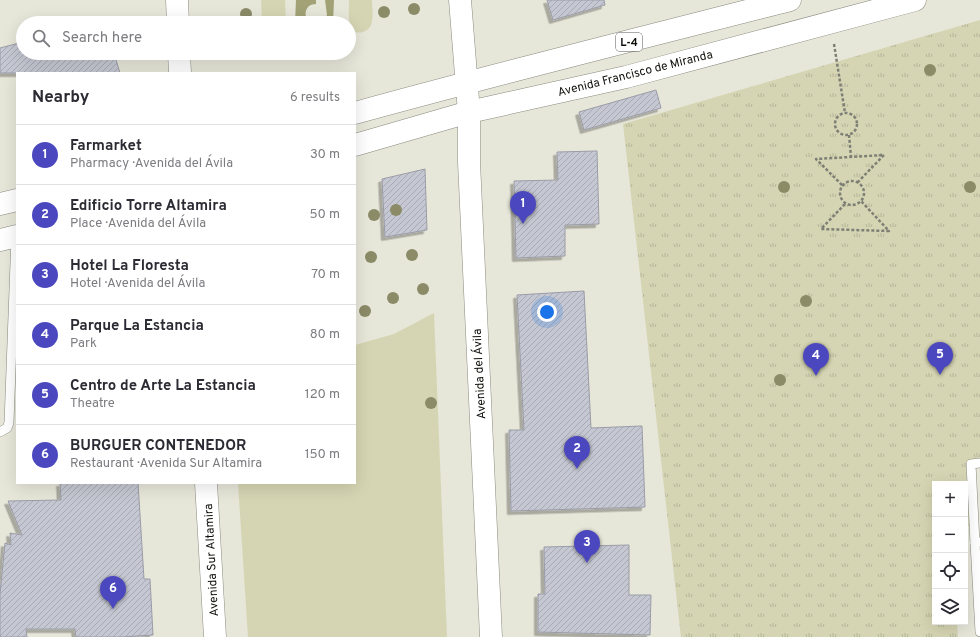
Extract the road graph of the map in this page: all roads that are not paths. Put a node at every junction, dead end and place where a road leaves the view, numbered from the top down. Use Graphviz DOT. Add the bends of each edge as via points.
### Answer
graph roads {
  1 [pos="177,0"];
  2 [pos="460,0"];
  3 [pos="790,0"];
  4 [pos="915,0"];
  5 [pos="178,16"];
  6 [pos="179,60"];
  7 [pos="180,72"];
  8 [pos="466,82"];
  9 [pos="356,112"];
  10 [pos="469,112"];
  11 [pos="356,145"];
  12 [pos="11,238"];
  13 [pos="0,432"];
  14 [pos="980,463"];
  15 [pos="206,484"];
  16 [pos="978,543"];
  17 [pos="980,632"];
  18 [pos="215,637"];
  19 [pos="491,637"];
  1 -- 5 [label="main road"];
  2 -- 8 [label="main road, Avenida del Ávila"];
  3 -- 8 [label="main road, L-4"];
  4 -- 10 [label="main road, Avenida Francisco de Miranda" via="626,77"];
  6 -- 7 [label="main road"];
  8 -- 9 [label="main road, L-4"];
  8 -- 10 [label="main road, Avenida del Ávila"];
  10 -- 11 [label="main road, Avenida Francisco de Miranda"];
  10 -- 19 [label="main road, Avenida del Ávila" via="469,162"];
  12 -- 13 [label="lane" via="9,423 7,428"];
  14 -- 16 [label="lane" via="971,464"];
  15 -- 18 [label="main road, Avenida Sur Altamira"];
  16 -- 17 [label="lane"];
}
